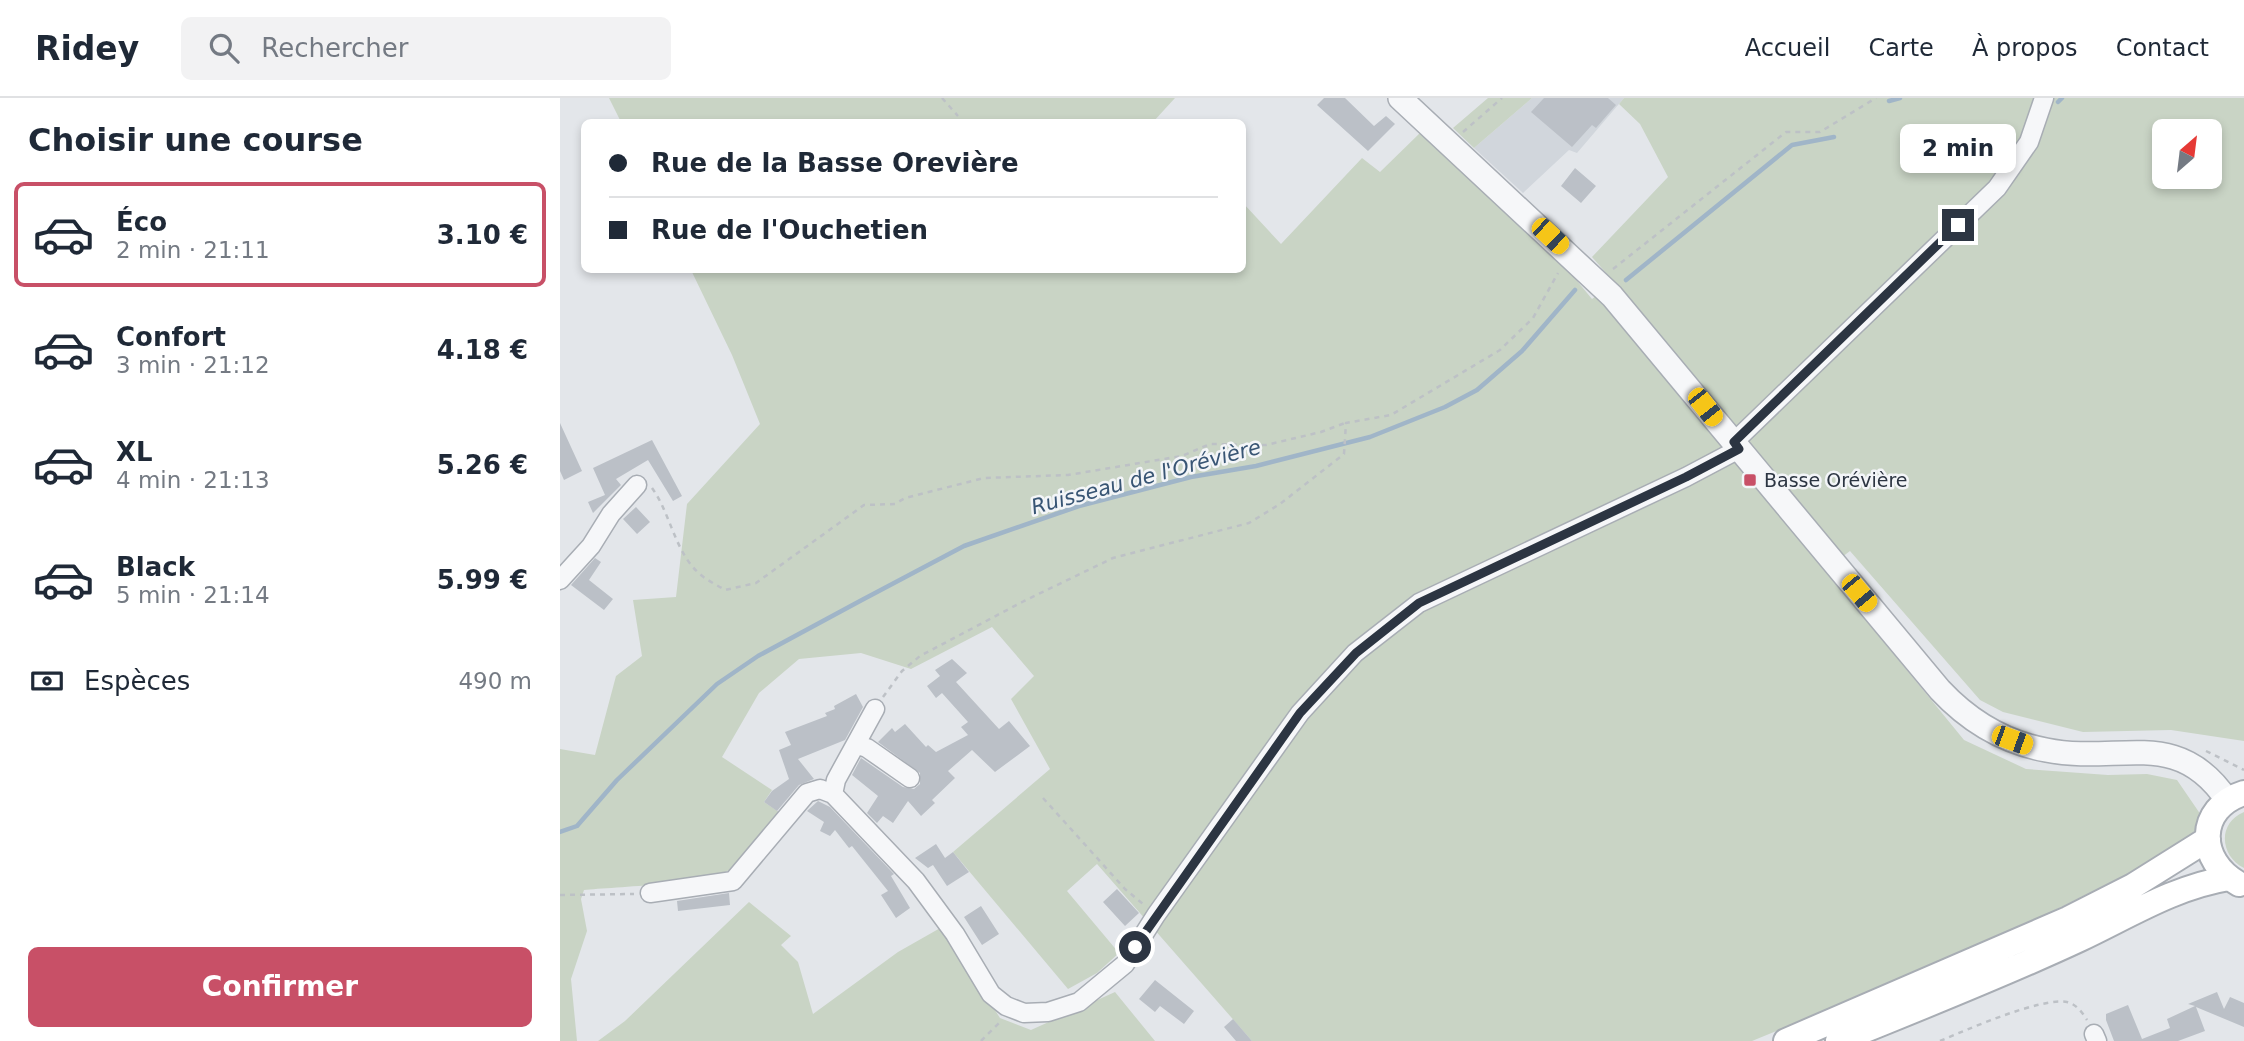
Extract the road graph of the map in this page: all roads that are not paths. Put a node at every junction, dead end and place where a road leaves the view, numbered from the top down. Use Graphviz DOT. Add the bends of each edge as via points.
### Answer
graph roads {
  1 [pos="1400,98"];
  2 [pos="2043,98"];
  3 [pos="1736,446"];
  4 [pos="637,485"];
  5 [pos="560,580"];
  6 [pos="875,709"];
  7 [pos="857,744"];
  8 [pos="910,778"];
  9 [pos="833,794"];
  10 [pos="2235,796"];
  11 [pos="2208,839"];
  12 [pos="2236,881"];
  13 [pos="650,893"];
  14 [pos="1786,1041"];
  15 [pos="1838,1041"];
  1 -- 3 [label="street" via="1609,286"];
  2 -- 3 [label="street" via="2029,142 1997,188"];
  3 -- 9 [label="street" via="1686,477 1419,603 1366,644 1300,713 1125,964 1079,1002 1048,1012 1024,1013 992,994 956,934 916,881"];
  3 -- 10 [label="street" via="1940,690 1973,720 2046,751 2183,758"];
  4 -- 5 [label="street"];
  6 -- 7 [label="street"];
  7 -- 8 [label="street"];
  7 -- 9 [label="street"];
  9 -- 13 [label="street" via="820,789 807,793 733,881"];
  10 -- 11 [label="main road" via="2211,821"];
  11 -- 12 [label="main road" via="2213,863"];
  11 -- 14 [label="main road" via="2133,886 2068,919"];
  12 -- 15 [label="main road" via="2186,888 1989,980"];
}
